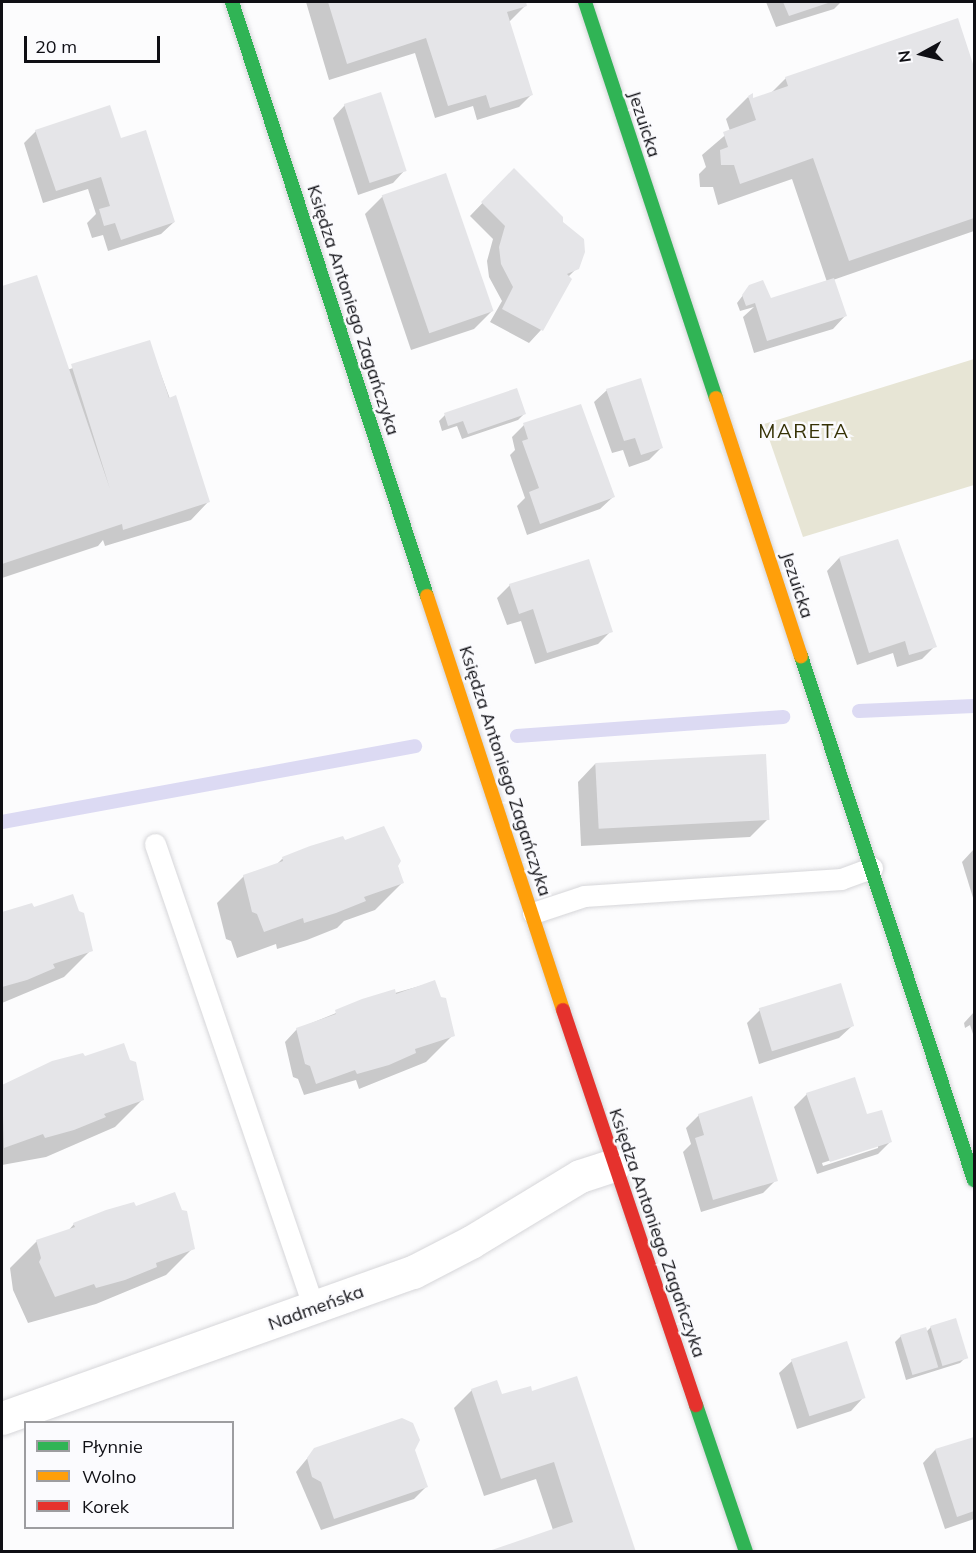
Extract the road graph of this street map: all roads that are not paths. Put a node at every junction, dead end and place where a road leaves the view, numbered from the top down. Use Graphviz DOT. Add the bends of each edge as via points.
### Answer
graph roads {
  1 [pos="232,2"];
  2 [pos="585,2"];
  3 [pos="155,844"];
  4 [pos="872,868"];
  5 [pos="533,914"];
  6 [pos="614,1165"];
  7 [pos="975,1180"];
  8 [pos="314,1309"];
  9 [pos="2,1418"];
  10 [pos="746,1551"];
  1 -- 5 [label="street, Księdza Antoniego Zagańczyka"];
  2 -- 4 [label="street, Jezuicka"];
  3 -- 8 [label="lane"];
  4 -- 5 [label="lane" via="841,879 584,896"];
  4 -- 7 [label="street, Jezuicka"];
  5 -- 6 [label="street, Księdza Antoniego Zagańczyka"];
  6 -- 8 [label="street, Nadmeńska" via="580,1176 413,1272"];
  6 -- 10 [label="street, Księdza Antoniego Zagańczyka"];
  8 -- 9 [label="street, Nadmeńska"];
}
